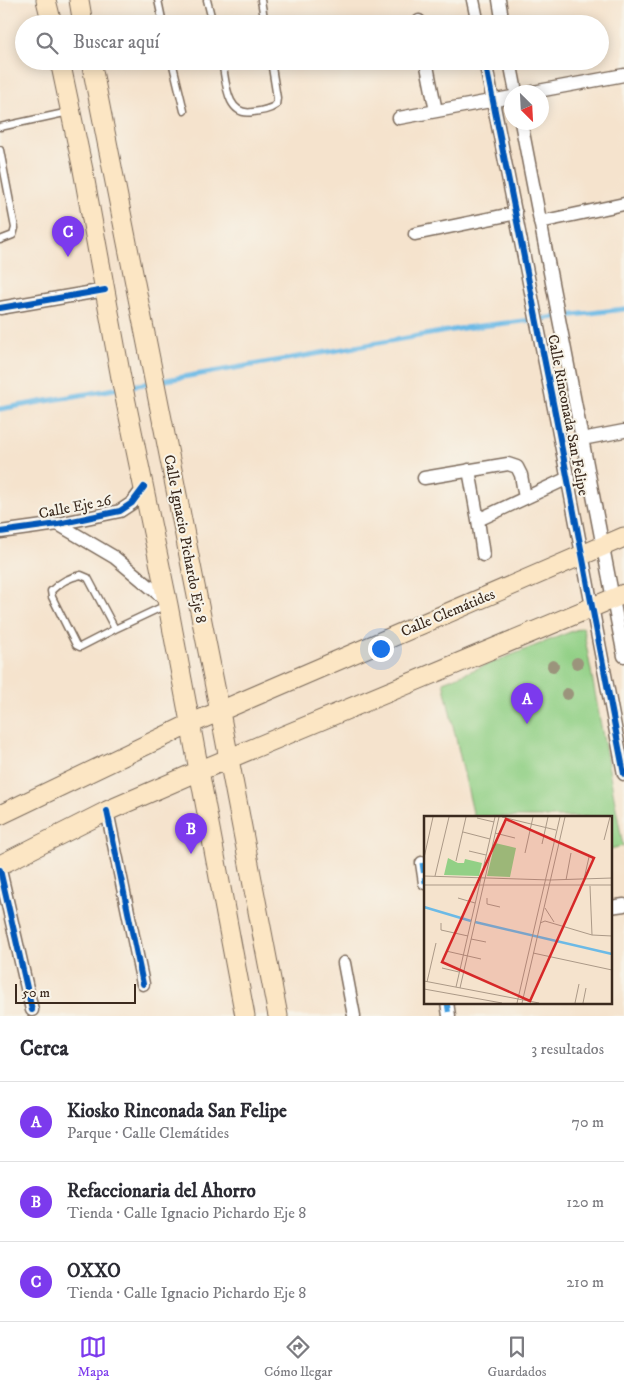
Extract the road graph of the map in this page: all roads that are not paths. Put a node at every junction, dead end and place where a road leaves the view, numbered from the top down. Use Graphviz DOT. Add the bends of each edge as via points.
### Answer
graph roads {
  1 [pos="46,0"];
  2 [pos="79,0"];
  3 [pos="158,0"];
  4 [pos="207,0"];
  5 [pos="261,0"];
  6 [pos="473,0"];
  7 [pos="499,0"];
  8 [pos="50,15"];
  9 [pos="82,15"];
  10 [pos="161,15"];
  11 [pos="211,15"];
  12 [pos="263,15"];
  13 [pos="476,15"];
  14 [pos="502,15"];
  15 [pos="62,70"];
  16 [pos="93,70"];
  17 [pos="174,70"];
  18 [pos="224,70"];
  19 [pos="272,70"];
  20 [pos="428,70"];
  21 [pos="488,70"];
  22 [pos="512,70"];
  23 [pos="624,75"];
  24 [pos="515,85"];
  25 [pos="549,89"];
  26 [pos="504,98"];
  27 [pos="493,100"];
  28 [pos="184,111"];
  29 [pos="436,111"];
  30 [pos="71,112"];
  31 [pos="400,118"];
  32 [pos="0,127"];
  33 [pos="523,130"];
  34 [pos="0,150"];
  35 [pos="110,163"];
  36 [pos="83,170"];
  37 [pos="624,204"];
  38 [pos="516,213"];
  39 [pos="540,222"];
  40 [pos="415,234"];
  41 [pos="0,240"];
  42 [pos="105,290"];
  43 [pos="0,308"];
  44 [pos="624,431"];
  45 [pos="582,439"];
  46 [pos="469,470"];
  47 [pos="424,478"];
  48 [pos="568,478"];
  49 [pos="144,487"];
  50 [pos="525,498"];
  51 [pos="478,520"];
  52 [pos="58,524"];
  53 [pos="0,532"];
  54 [pos="624,537"];
  55 [pos="603,546"];
  56 [pos="483,555"];
  57 [pos="582,555"];
  58 [pos="619,596"];
  59 [pos="167,603"];
  60 [pos="592,607"];
  61 [pos="115,629"];
  62 [pos="624,656"];
  63 [pos="220,712"];
  64 [pos="190,724"];
  65 [pos="228,758"];
  66 [pos="199,771"];
  67 [pos="624,774"];
  68 [pos="106,811"];
  69 [pos="0,815"];
  70 [pos="422,863"];
  71 [pos="0,865"];
  72 [pos="0,870"];
  73 [pos="424,876"];
  74 [pos="344,964"];
  75 [pos="142,984"];
  76 [pos="32,1010"];
  77 [pos="245,1016"];
  78 [pos="278,1016"];
  79 [pos="354,1016"];
  1 -- 8 [label="main road"];
  2 -- 9 [label="main road"];
  3 -- 10 [label="lane"];
  4 -- 11 [label="lane"];
  5 -- 12 [label="lane"];
  6 -- 13 [label="street"];
  7 -- 14 [label="street"];
  15 -- 30 [label="main road, Calle Ignacio Pichardo Eje 8"];
  16 -- 35 [label="main road, Calle Ignacio Pichardo Eje 8"];
  17 -- 28 [label="lane"];
  18 -- 19 [label="lane" via="231,103 237,110 247,113 276,105"];
  20 -- 29 [label="street"];
  21 -- 27 [label="street, Calle Rinconada San Felipe"];
  22 -- 24 [label="street"];
  23 -- 25 [label="street"];
  26 -- 27 [label="street"];
  27 -- 29 [label="street"];
  27 -- 38 [label="street, Calle Rinconada San Felipe"];
  29 -- 31 [label="street"];
  30 -- 32 [label="lane"];
  30 -- 36 [label="main road, Calle Ignacio Pichardo Eje 8"];
  33 -- 39 [label="street, Calle Rinconada San Felipe"];
  34 -- 41 [label="lane" via="15,228 13,235"];
  35 -- 36 [label="main road"];
  35 -- 63 [label="main road, Calle Ignacio Pichardo Eje 8"];
  36 -- 42 [label="main road, Calle Ignacio Pichardo Eje 8"];
  37 -- 39 [label="street"];
  38 -- 40 [label="street"];
  38 -- 48 [label="street, Calle Rinconada San Felipe"];
  39 -- 45 [label="street, Calle Rinconada San Felipe"];
  42 -- 43 [label="street"];
  42 -- 49 [label="main road, Calle Ignacio Pichardo Eje 8"];
  44 -- 45 [label="street"];
  45 -- 55 [label="street, Calle Rinconada San Felipe"];
  46 -- 47 [label="street"];
  46 -- 50 [label="street" via="508,464 517,467"];
  46 -- 51 [label="street"];
  48 -- 50 [label="street"];
  48 -- 57 [label="street, Calle Rinconada San Felipe"];
  49 -- 52 [label="street, Calle Eje 26" via="132,503 120,511"];
  49 -- 59 [label="main road, Calle Ignacio Pichardo Eje 8"];
  50 -- 51 [label="street"];
  51 -- 56 [label="street"];
  52 -- 53 [label="street, Calle Eje 26"];
  52 -- 59 [label="street, Calle Eje 26" via="114,557"];
  54 -- 55 [label="main road, Calle Clemátides"];
  55 -- 57 [label="main road, Calle Clemátides"];
  55 -- 58 [label="street, Calle Rinconada San Felipe"];
  57 -- 60 [label="street, Calle Rinconada San Felipe"];
  57 -- 63 [label="main road, Calle Clemátides"];
  58 -- 60 [label="main road"];
  58 -- 62 [label="street, Calle Rinconada San Felipe"];
  59 -- 61 [label="lane"];
  59 -- 64 [label="main road, Calle Ignacio Pichardo Eje 8"];
  60 -- 65 [label="main road"];
  60 -- 67 [label="street, Calle Rinconada San Felipe"];
  61 -- 61 [label="lane" via="88,578 74,576 51,591 76,645 84,646"];
  63 -- 64 [label="main road, Calle Clemátides"];
  63 -- 65 [label="main road, Calle Ignacio Pichardo Eje 8"];
  64 -- 66 [label="main road, Calle Ignacio Pichardo Eje 8"];
  64 -- 69 [label="main road, Calle Clemátides"];
  65 -- 66 [label="main road"];
  65 -- 78 [label="main road, Calle Ignacio Pichardo Eje 8"];
  66 -- 68 [label="main road"];
  66 -- 77 [label="main road, Calle Ignacio Pichardo Eje 8"];
  68 -- 71 [label="main road"];
  68 -- 75 [label="street"];
  70 -- 73 [label="street"];
  72 -- 76 [label="street"];
  74 -- 79 [label="street"];
}
